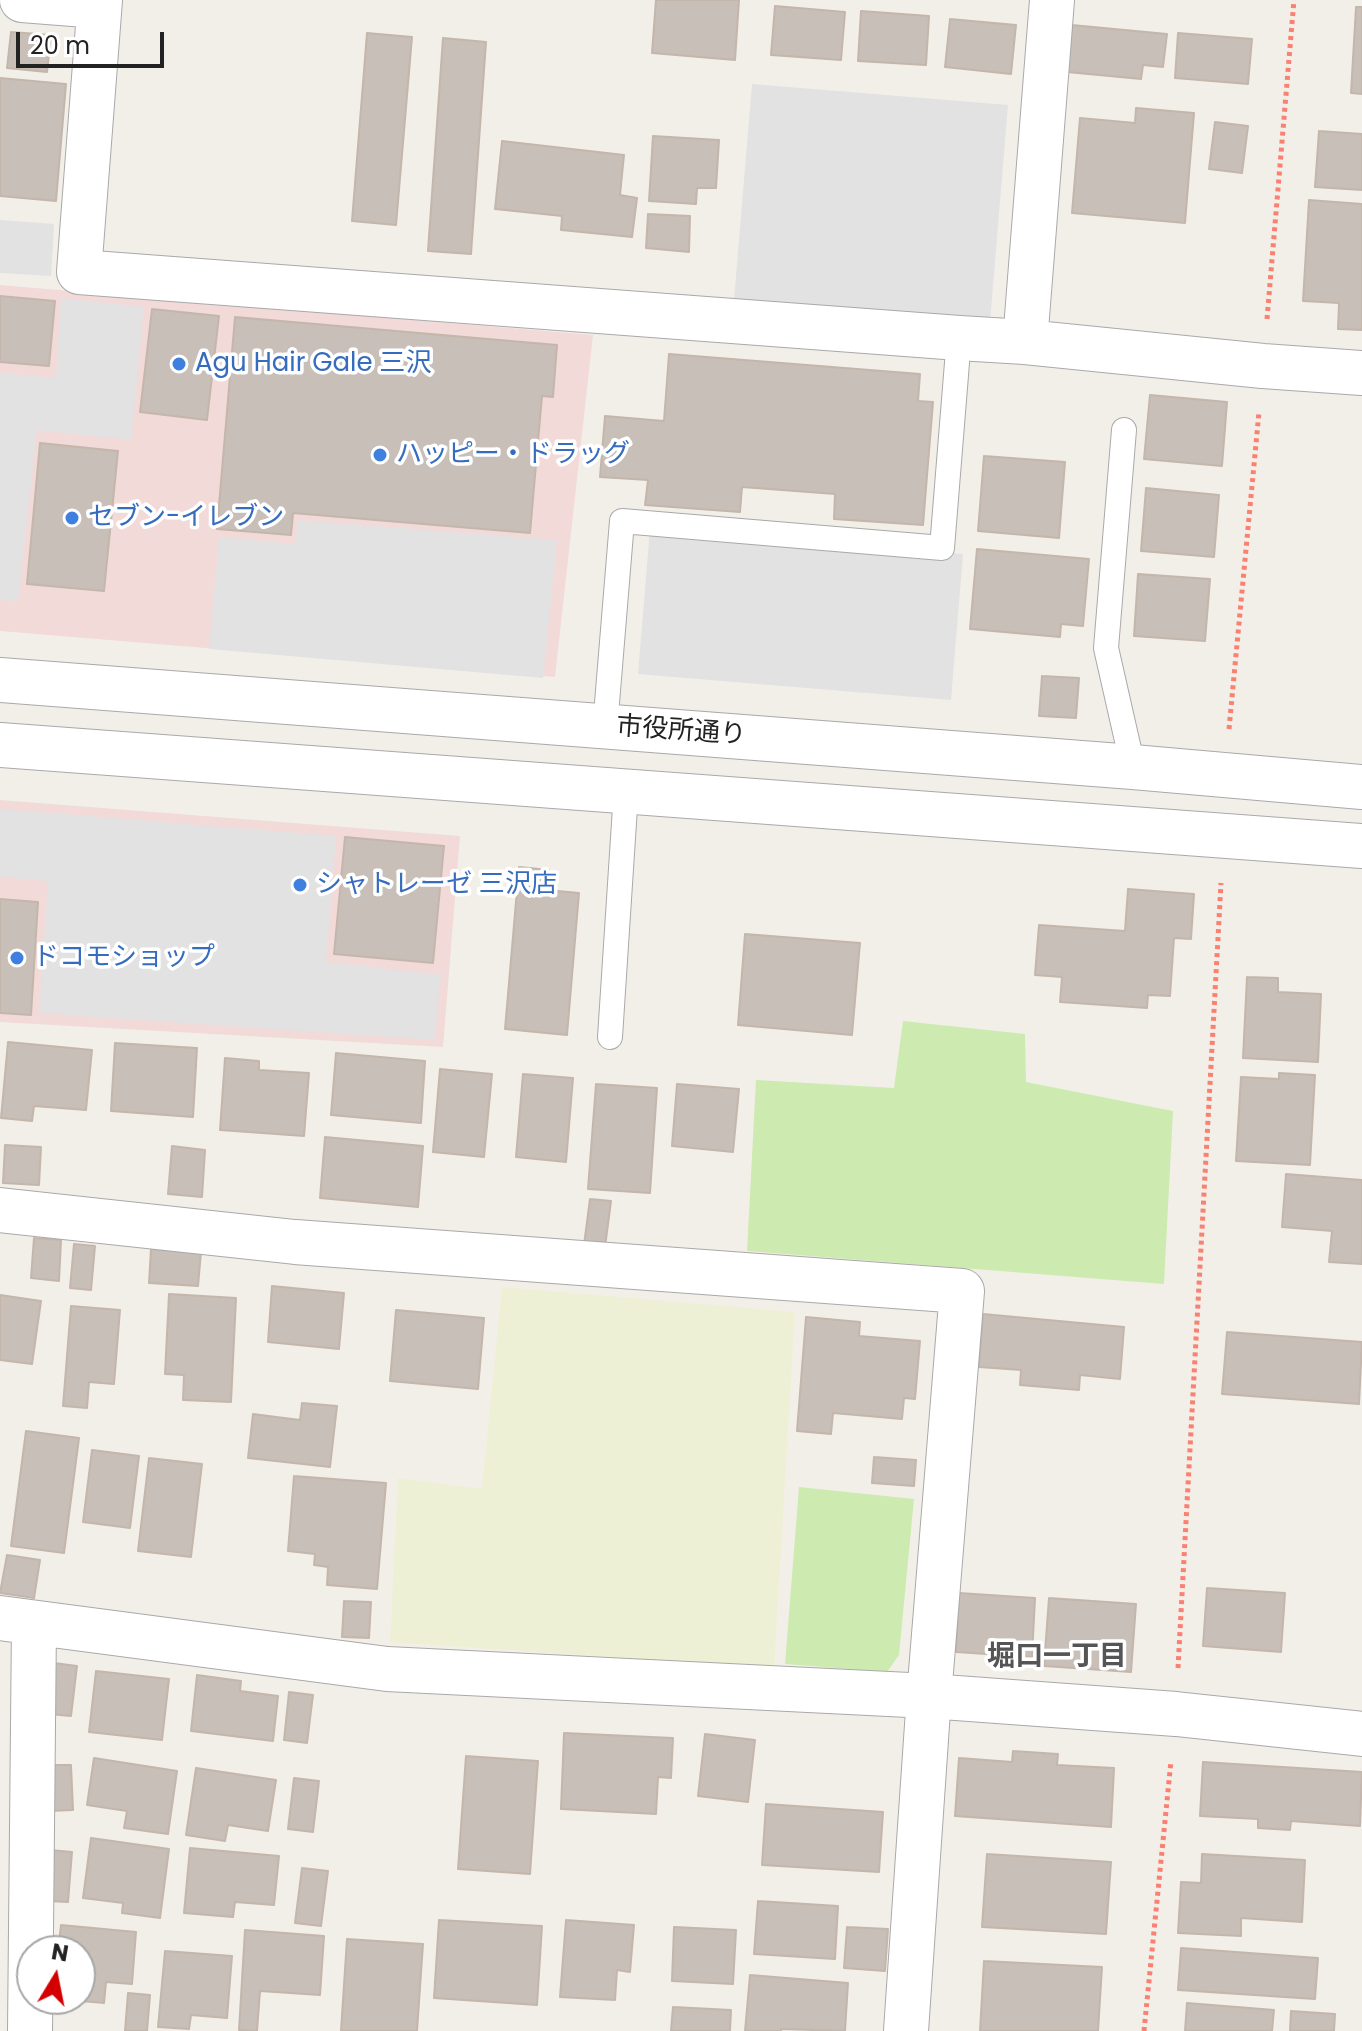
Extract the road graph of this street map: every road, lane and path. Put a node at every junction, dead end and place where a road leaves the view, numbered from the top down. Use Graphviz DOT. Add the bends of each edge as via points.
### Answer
graph roads {
  1 [pos="22,0"];
  2 [pos="1294,0"];
  3 [pos="1043,1"];
  4 [pos="99,3"];
  5 [pos="959,338"];
  6 [pos="1025,342"];
  7 [pos="1263,366"];
  8 [pos="1362,373"];
  9 [pos="1124,430"];
  10 [pos="0,680"];
  11 [pos="605,727"];
  12 [pos="0,745"];
  13 [pos="1133,767"];
  14 [pos="1224,775"];
  15 [pos="1362,787"];
  16 [pos="626,792"];
  17 [pos="1223,835"];
  18 [pos="1362,846"];
  19 [pos="610,1037"];
  20 [pos="0,1210"];
  21 [pos="17,1620"];
  22 [pos="929,1696"];
  23 [pos="1176,1714"];
  24 [pos="1362,1734"];
  25 [pos="30,2031"];
  26 [pos="906,2031"];
  27 [pos="1144,2031"];
  1 -- 4 [label="street"];
  2 -- 7 [label="path"];
  3 -- 6 [label="street"];
  4 -- 5 [label="street" via="79,272"];
  5 -- 6 [label="street"];
  5 -- 11 [label="lane" via="942,548 622,521"];
  6 -- 7 [label="street"];
  7 -- 8 [label="street"];
  7 -- 14 [label="path"];
  9 -- 13 [label="lane" via="1106,648"];
  10 -- 11 [label="street, 市役所通り"];
  11 -- 13 [label="street, 市役所通り"];
  12 -- 16 [label="street"];
  13 -- 14 [label="street, 市役所通り"];
  14 -- 15 [label="street, 市役所通り"];
  16 -- 17 [label="street"];
  16 -- 19 [label="lane"];
  17 -- 18 [label="street"];
  17 -- 23 [label="path"];
  20 -- 22 [label="street" via="295,1242 962,1291"];
  21 -- 22 [label="street" via="387,1669"];
  21 -- 25 [label="street"];
  22 -- 23 [label="street"];
  22 -- 26 [label="street"];
  23 -- 24 [label="street"];
  23 -- 27 [label="path"];
}
